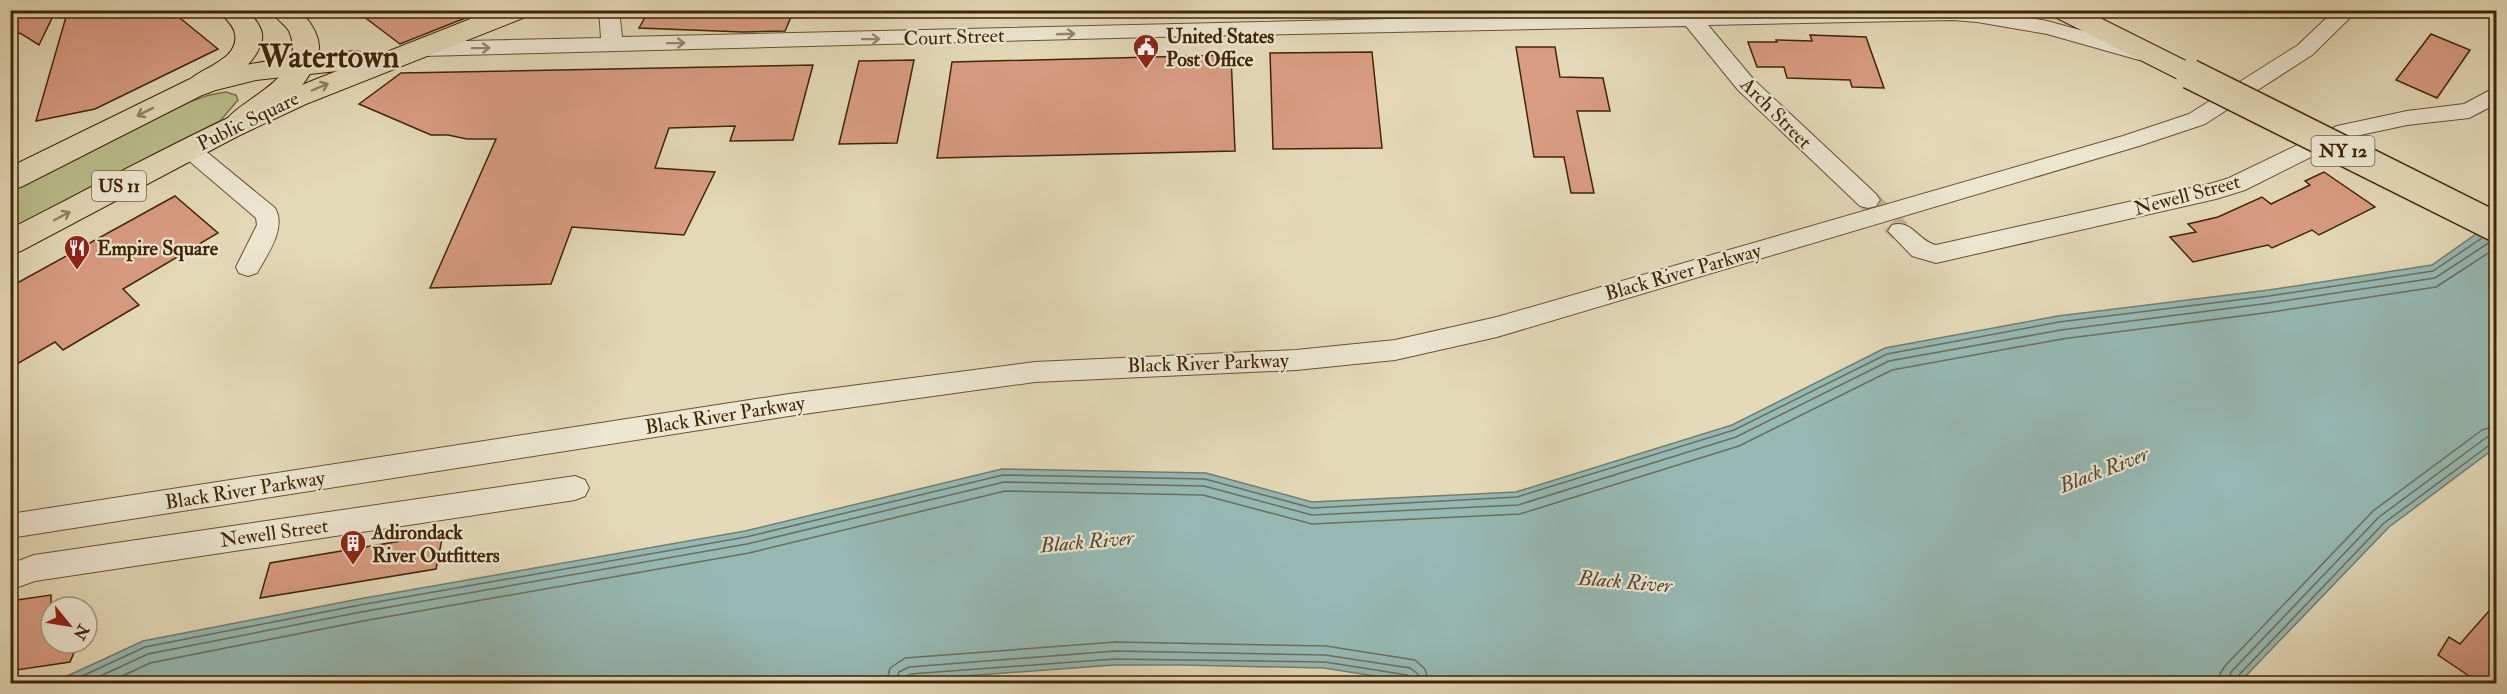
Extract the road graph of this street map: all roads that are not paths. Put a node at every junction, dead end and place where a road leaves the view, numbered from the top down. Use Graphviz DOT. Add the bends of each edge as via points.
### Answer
graph roads {
  1 [pos="232,10"];
  2 [pos="283,10"];
  3 [pos="519,10"];
  4 [pos="609,10"];
  5 [pos="2062,10"];
  6 [pos="2348,10"];
  7 [pos="1957,12"];
  8 [pos="1471,17"];
  9 [pos="1691,18"];
  10 [pos="612,45"];
  11 [pos="423,49"];
  12 [pos="2159,59"];
  13 [pos="252,61"];
  14 [pos="300,66"];
  15 [pos="198,86"];
  16 [pos="2496,94"];
  17 [pos="228,129"];
  18 [pos="189,149"];
  19 [pos="10,180"];
  20 [pos="1868,200"];
  21 [pos="2496,227"];
  22 [pos="1900,231"];
  23 [pos="10,243"];
  24 [pos="248,267"];
  25 [pos="575,488"];
  26 [pos="10,526"];
  27 [pos="10,577"];
  1 -- 13 [label="main road" via="250,31"];
  2 -- 14 [label="main road" via="301,29 304,40"];
  3 -- 11 [label="main road"];
  4 -- 10 [label="street"];
  5 -- 12 [label="main road"];
  6 -- 26 [label="street, Black River Parkway" via="2305,50 2197,118 2131,141 1497,327 1395,351 1296,360 1035,372 789,405"];
  7 -- 9 [label="street, Court Street"];
  7 -- 12 [label="street, Court Street" via="2042,26"];
  8 -- 9 [label="street, Court Street"];
  10 -- 8 [label="street, Court Street, one-way"];
  9 -- 20 [label="street, Arch Street" via="1746,85"];
  11 -- 10 [label="street, Court Street, one-way"];
  11 -- 14 [label="main road, Public Square"];
  17 -- 11 [label="main road, Public Square, one-way" via="325,85"];
  12 -- 21 [label="main road, NY 12, bridge"];
  13 -- 14 [label="main road, Public Square"];
  13 -- 15 [label="main road, Public Square"];
  14 -- 17 [label="main road, US 11" via="278,94"];
  15 -- 17 [label="main road" via="228,79 258,88 256,104"];
  15 -- 19 [label="main road, Public Square / US 11, one-way"];
  16 -- 22 [label="street, Newell Street" via="2469,111 2345,131 2216,191 1936,254 1920,250"];
  17 -- 18 [label="main road, Public Square / US 11"];
  23 -- 18 [label="main road, Public Square / US 11, one-way"];
  18 -- 24 [label="street" via="267,214 269,225"];
  25 -- 27 [label="street, Newell Street" via="34,568"];
}
